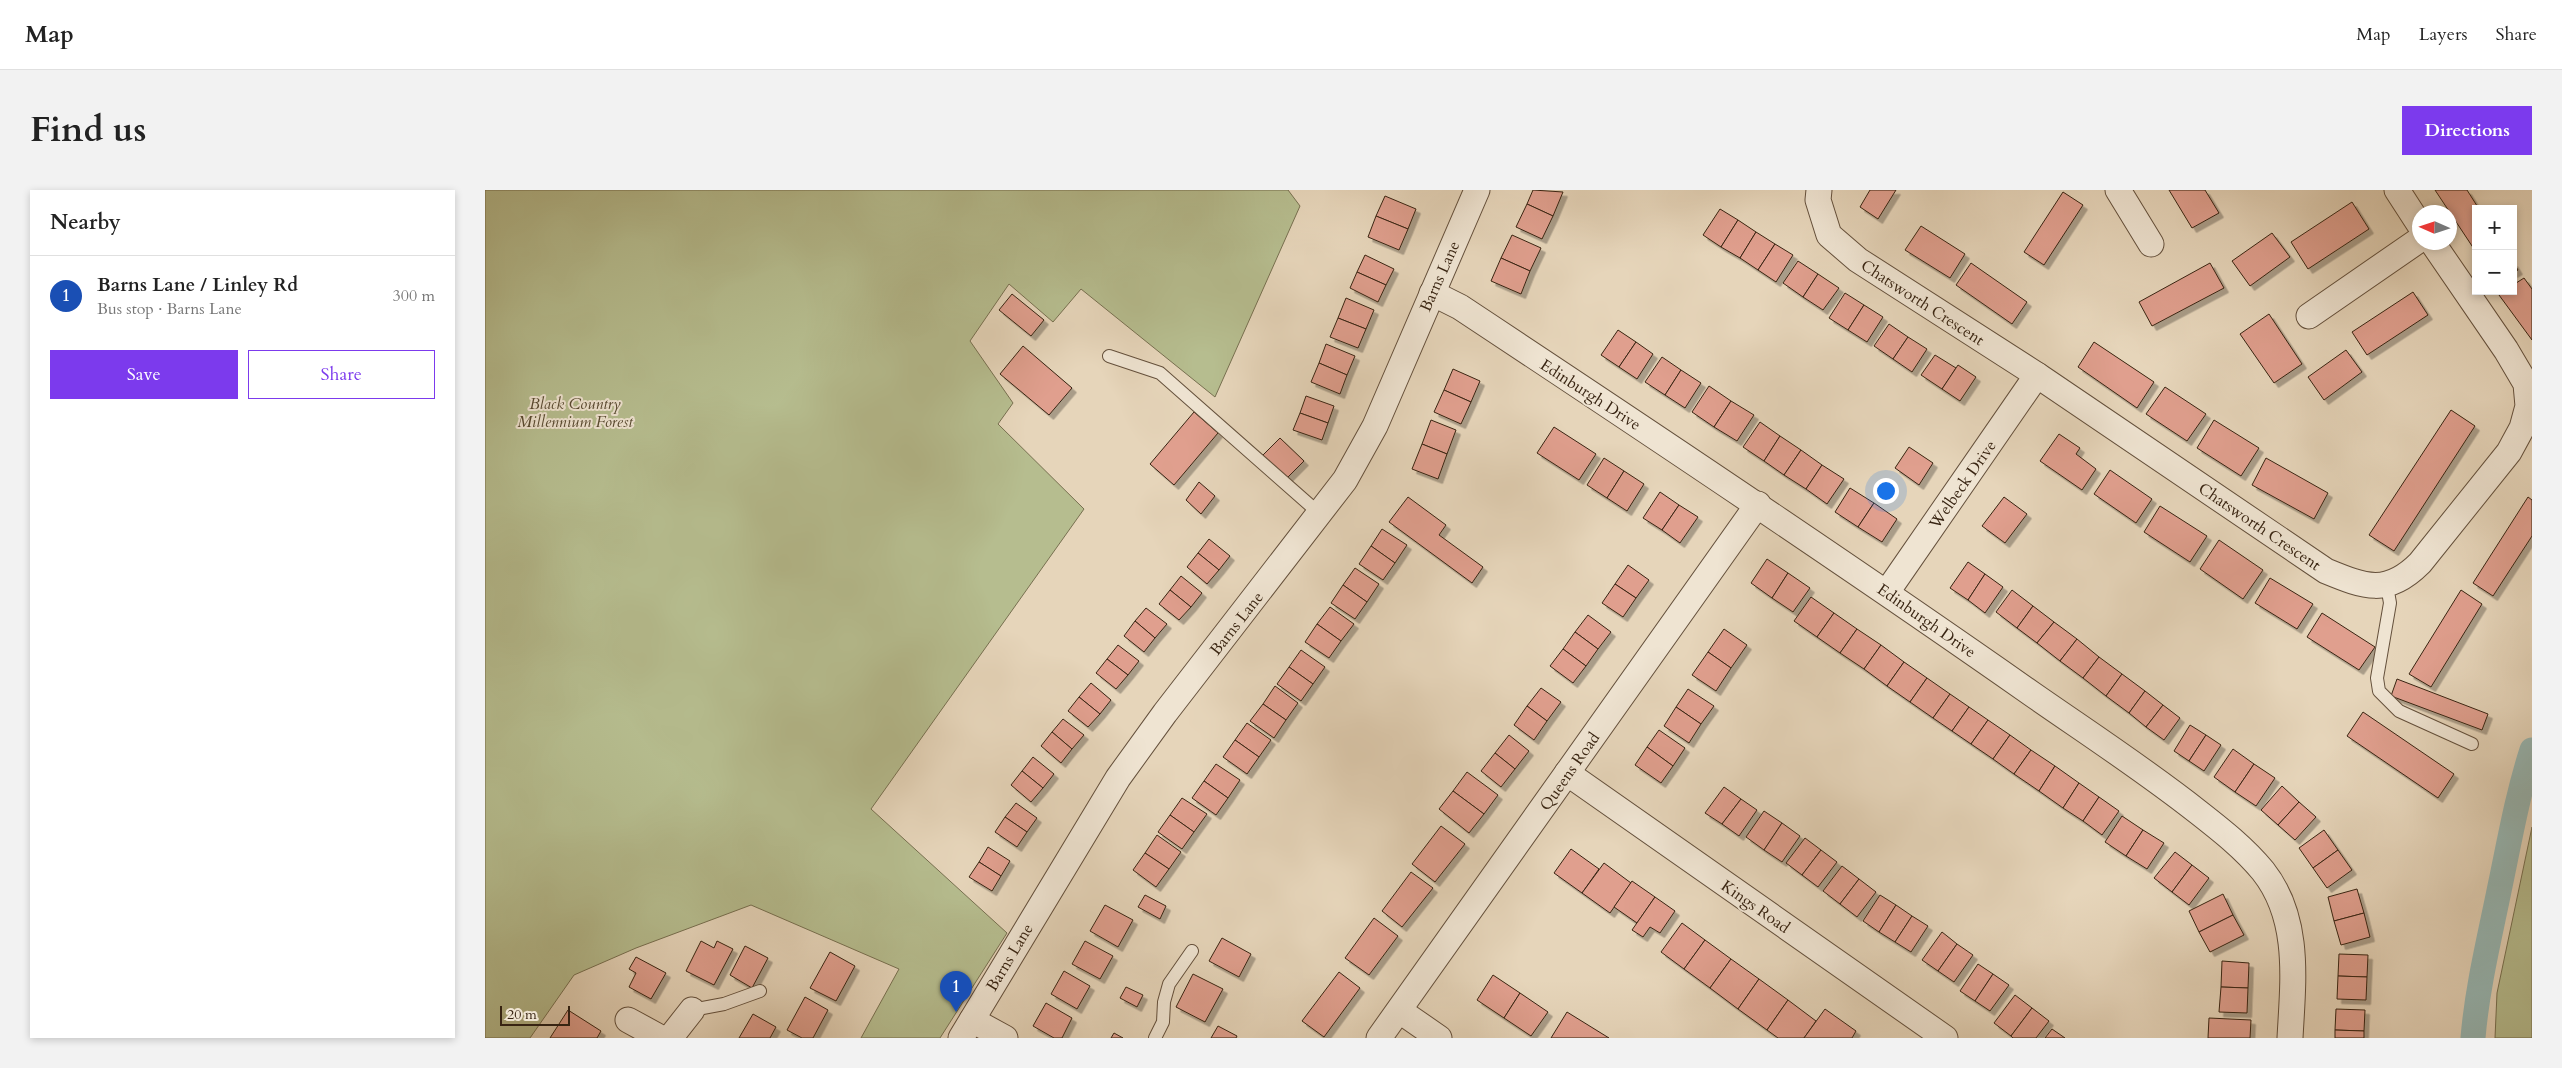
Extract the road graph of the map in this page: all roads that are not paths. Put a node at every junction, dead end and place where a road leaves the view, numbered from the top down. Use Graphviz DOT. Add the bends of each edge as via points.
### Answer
graph roads {
  1 [pos="1477,190"];
  2 [pos="1819,190"];
  3 [pos="2118,190"];
  4 [pos="2397,190"];
  5 [pos="2412,213"];
  6 [pos="2151,244"];
  7 [pos="2412,245"];
  8 [pos="2437,250"];
  9 [pos="1432,293"];
  10 [pos="2309,316"];
  11 [pos="1109,356"];
  12 [pos="2037,375"];
  13 [pos="1758,504"];
  14 [pos="1321,514"];
  15 [pos="2387,586"];
  16 [pos="1887,592"];
  17 [pos="2472,744"];
  18 [pos="1567,773"];
  19 [pos="1192,951"];
  20 [pos="760,991"];
  21 [pos="692,1010"];
  22 [pos="1400,1011"];
  23 [pos="628,1020"];
  24 [pos="966,1029"];
  25 [pos="661,1038"];
  26 [pos="671,1038"];
  27 [pos="1005,1038"];
  28 [pos="1155,1038"];
  29 [pos="1379,1038"];
  30 [pos="1439,1038"];
  31 [pos="1945,1038"];
  32 [pos="2290,1038"];
  1 -- 9 [label="street, Barns Lane"];
  2 -- 12 [label="street, Chatsworth Crescent" via="1818,200 1829,235 1857,260"];
  3 -- 6 [label="street"];
  4 -- 5 [label="street"];
  7 -- 10 [label="street"];
  8 -- 15 [label="street" via="2526,384 2527,406 2523,428 2509,452 2420,562 2406,576"];
  9 -- 13 [label="street, Edinburgh Drive" via="1459,307"];
  9 -- 14 [label="street, Barns Lane" via="1362,451"];
  11 -- 14 [label="lane" via="1159,373"];
  12 -- 15 [label="street, Chatsworth Crescent" via="2326,571 2356,583"];
  12 -- 16 [label="street, Welbeck Drive"];
  13 -- 16 [label="street, Edinburgh Drive"];
  13 -- 18 [label="street, Queens Road"];
  14 -- 24 [label="street, Barns Lane" via="1118,778"];
  15 -- 17 [label="lane" via="2390,603 2377,678 2379,691 2399,711"];
  16 -- 32 [label="street, Edinburgh Drive" via="2177,796 2233,840 2263,871 2283,905 2290,933 2294,970"];
  18 -- 22 [label="street, Queens Road"];
  18 -- 31 [label="street, Kings Road"];
  19 -- 28 [label="lane" via="1169,984 1163,1022"];
  20 -- 21 [label="lane" via="723,1004"];
  21 -- 26 [label="street"];
  22 -- 29 [label="street, Queens Road"];
  22 -- 30 [label="street"];
  23 -- 25 [label="street"];
  24 -- 27 [label="street"];
}
